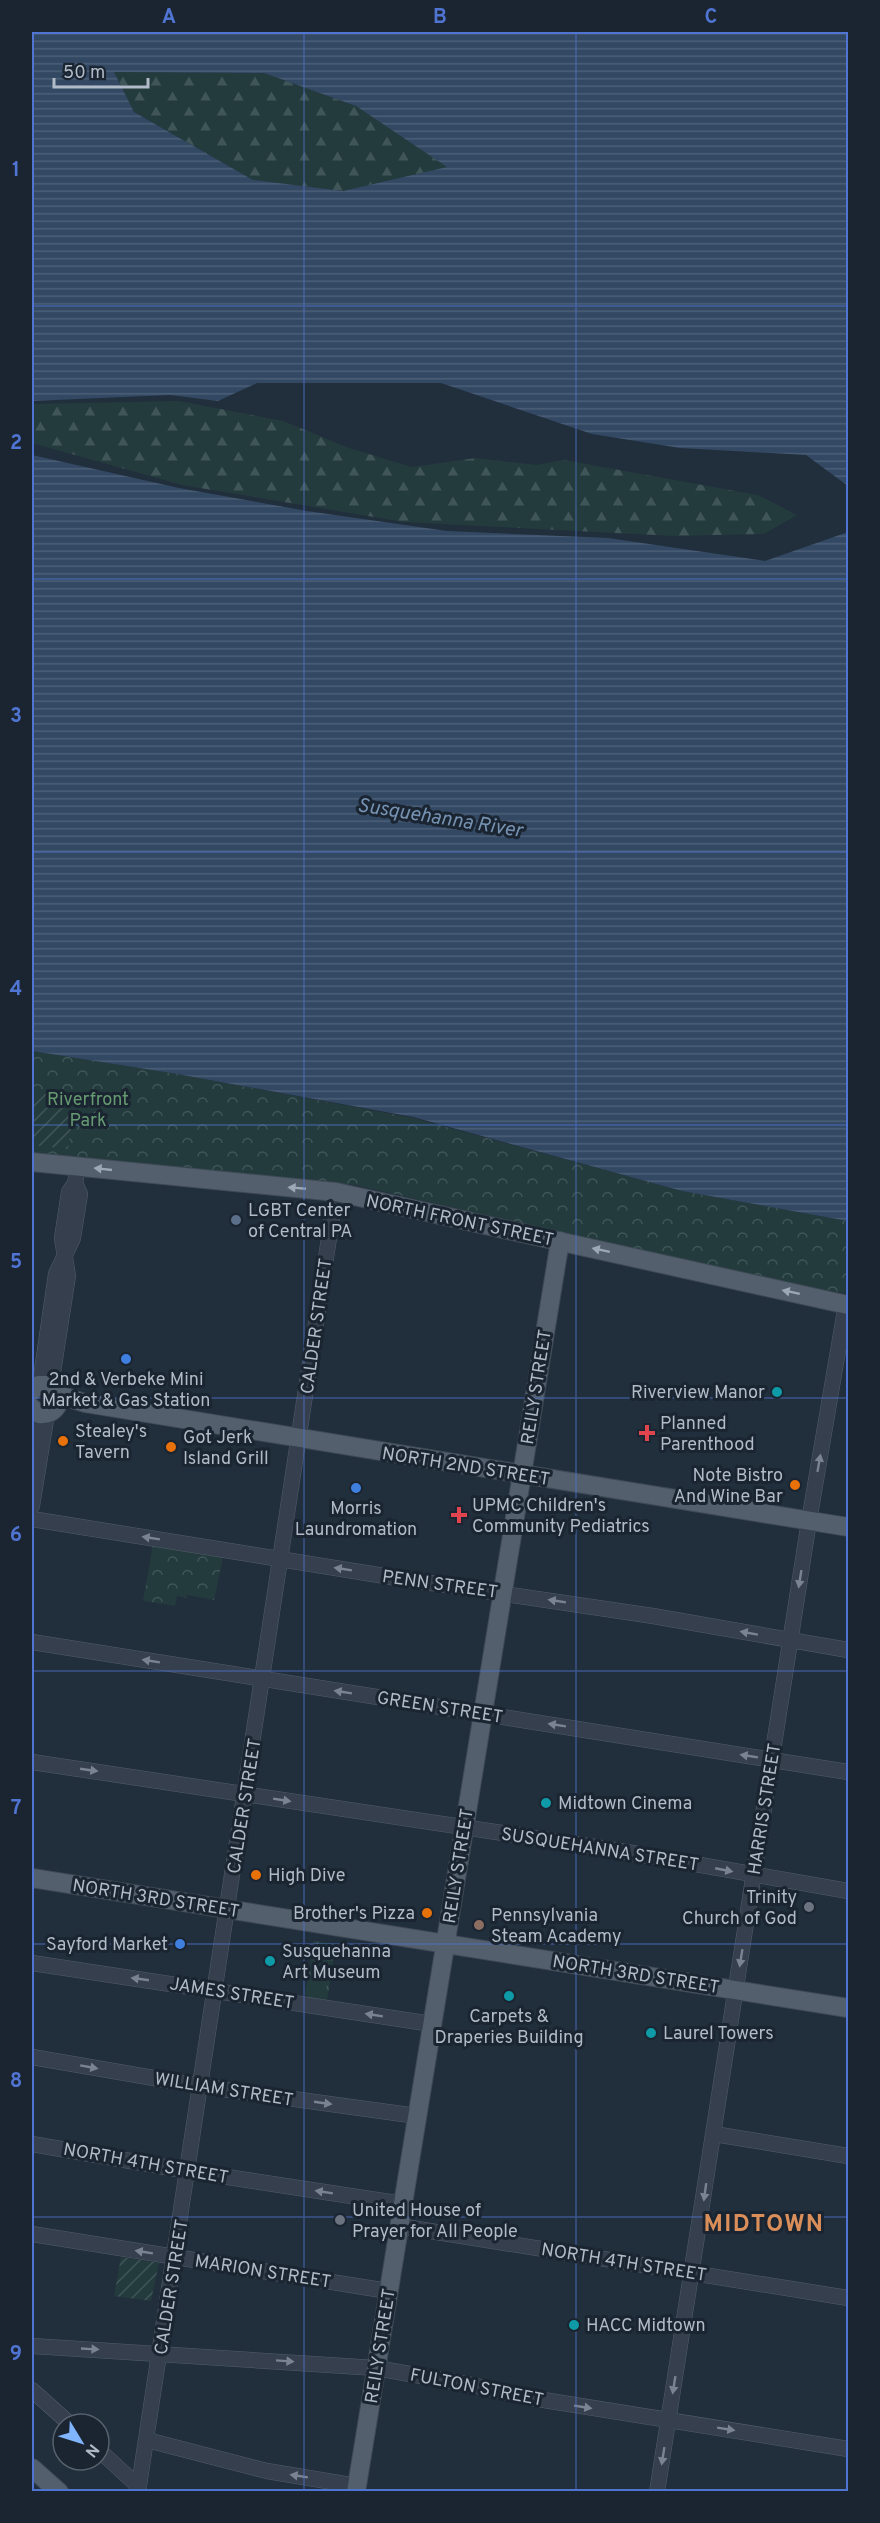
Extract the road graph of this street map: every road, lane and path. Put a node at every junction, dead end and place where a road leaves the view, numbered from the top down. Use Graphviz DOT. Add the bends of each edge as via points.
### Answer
graph roads {
  1 [pos="32,1162"];
  2 [pos="76,1175"];
  3 [pos="336,1192"];
  4 [pos="560,1241"];
  5 [pos="847,1305"];
  6 [pos="44,1400"];
  7 [pos="298,1440"];
  8 [pos="32,1448"];
  9 [pos="522,1475"];
  10 [pos="32,1506"];
  11 [pos="32,1519"];
  12 [pos="809,1521"];
  13 [pos="849,1527"];
  14 [pos="282,1559"];
  15 [pos="502,1593"];
  16 [pos="790,1641"];
  17 [pos="32,1642"];
  18 [pos="849,1650"];
  19 [pos="264,1679"];
  20 [pos="483,1713"];
  21 [pos="772,1760"];
  22 [pos="32,1762"];
  23 [pos="849,1772"];
  24 [pos="244,1794"];
  25 [pos="464,1827"];
  26 [pos="754,1876"];
  27 [pos="32,1878"];
  28 [pos="849,1891"];
  29 [pos="228,1909"];
  30 [pos="445,1944"];
  31 [pos="32,1963"];
  32 [pos="215,1990"];
  33 [pos="736,1991"];
  34 [pos="849,2008"];
  35 [pos="432,2024"];
  36 [pos="32,2057"];
  37 [pos="200,2086"];
  38 [pos="417,2116"];
  39 [pos="714,2134"];
  40 [pos="32,2144"];
  41 [pos="849,2156"];
  42 [pos="188,2171"];
  43 [pos="403,2204"];
  44 [pos="399,2226"];
  45 [pos="32,2234"];
  46 [pos="176,2257"];
  47 [pos="693,2273"];
  48 [pos="388,2291"];
  49 [pos="849,2298"];
  50 [pos="32,2346"];
  51 [pos="160,2353"];
  52 [pos="376,2368"];
  53 [pos="32,2390"];
  54 [pos="57,2412"];
  55 [pos="669,2420"];
  56 [pos="147,2440"];
  57 [pos="849,2449"];
  58 [pos="111,2462"];
  59 [pos="32,2468"];
  60 [pos="139,2489"];
  61 [pos="356,2489"];
  62 [pos="59,2492"];
  63 [pos="657,2492"];
  1 -- 2 [label="main road, NORTH FRONT STREET"];
  3 -- 2 [label="main road, NORTH FRONT STREET, one-way"];
  2 -- 6 [label="street" via="80,1194 73,1238 64,1257 68,1276"];
  3 -- 4 [label="main road, NORTH FRONT STREET"];
  3 -- 7 [label="street, CALDER STREET"];
  5 -- 4 [label="main road, NORTH FRONT STREET, one-way"];
  4 -- 9 [label="main road, REILY STREET"];
  12 -- 5 [label="street, HARRIS STREET, one-way"];
  6 -- 7 [label="main road, NORTH 2ND STREET" via="85,1403"];
  6 -- 8 [label="street"];
  6 -- 10 [label="street"];
  7 -- 9 [label="main road, NORTH 2ND STREET"];
  7 -- 14 [label="street, CALDER STREET"];
  9 -- 12 [label="main road, NORTH 2ND STREET"];
  9 -- 15 [label="main road, REILY STREET"];
  14 -- 11 [label="street, PENN STREET, one-way"];
  12 -- 13 [label="main road, NORTH 2ND STREET"];
  12 -- 16 [label="street, HARRIS STREET, one-way"];
  15 -- 14 [label="street, PENN STREET, one-way"];
  14 -- 19 [label="street, CALDER STREET"];
  16 -- 15 [label="street, PENN STREET, one-way"];
  15 -- 20 [label="main road, REILY STREET"];
  16 -- 18 [label="street, PENN STREET"];
  16 -- 21 [label="street, HARRIS STREET"];
  19 -- 17 [label="street, GREEN STREET, one-way"];
  20 -- 19 [label="street, GREEN STREET, one-way"];
  19 -- 24 [label="street, CALDER STREET"];
  21 -- 20 [label="street, GREEN STREET, one-way"];
  20 -- 25 [label="main road, REILY STREET"];
  21 -- 23 [label="street, GREEN STREET"];
  21 -- 26 [label="street, HARRIS STREET"];
  22 -- 24 [label="street, SUSQUEHANNA STREET, one-way"];
  24 -- 25 [label="street, SUSQUEHANNA STREET, one-way"];
  24 -- 29 [label="street, CALDER STREET"];
  25 -- 26 [label="street, SUSQUEHANNA STREET, one-way"];
  25 -- 30 [label="main road, REILY STREET"];
  26 -- 28 [label="street, SUSQUEHANNA STREET"];
  26 -- 33 [label="street, HARRIS STREET, one-way"];
  27 -- 29 [label="main road, NORTH 3RD STREET"];
  29 -- 30 [label="main road, NORTH 3RD STREET"];
  29 -- 32 [label="street, CALDER STREET"];
  30 -- 33 [label="main road, NORTH 3RD STREET"];
  30 -- 35 [label="main road, REILY STREET"];
  32 -- 31 [label="street, JAMES STREET, one-way"];
  35 -- 32 [label="street, JAMES STREET, one-way"];
  32 -- 37 [label="street, CALDER STREET"];
  33 -- 34 [label="main road, NORTH 3RD STREET"];
  33 -- 39 [label="street, HARRIS STREET"];
  35 -- 38 [label="main road, REILY STREET"];
  36 -- 37 [label="street, WILLIAM STREET, one-way"];
  37 -- 38 [label="street, WILLIAM STREET, one-way"];
  37 -- 42 [label="street, CALDER STREET"];
  38 -- 43 [label="main road, REILY STREET"];
  39 -- 41 [label="street"];
  39 -- 47 [label="street, HARRIS STREET, one-way"];
  40 -- 42 [label="street, NORTH 4TH STREET"];
  43 -- 42 [label="street, NORTH 4TH STREET, one-way"];
  42 -- 46 [label="street, CALDER STREET"];
  43 -- 44 [label="main road, REILY STREET"];
  44 -- 47 [label="street, NORTH 4TH STREET"];
  44 -- 48 [label="main road, REILY STREET"];
  46 -- 45 [label="street, MARION STREET, one-way"];
  46 -- 48 [label="street, MARION STREET"];
  46 -- 51 [label="street, CALDER STREET"];
  47 -- 49 [label="street, NORTH 4TH STREET"];
  47 -- 55 [label="street, HARRIS STREET, one-way"];
  48 -- 52 [label="main road, REILY STREET"];
  50 -- 51 [label="street, FULTON STREET, one-way"];
  51 -- 52 [label="street, FULTON STREET, one-way"];
  51 -- 56 [label="street, CALDER STREET"];
  52 -- 55 [label="street, FULTON STREET, one-way"];
  52 -- 61 [label="main road, REILY STREET"];
  53 -- 54 [label="street"];
  55 -- 57 [label="street, FULTON STREET, one-way"];
  55 -- 63 [label="street, HARRIS STREET, one-way"];
  56 -- 60 [label="street, CALDER STREET"];
  61 -- 56 [label="street, one-way"];
  58 -- 60 [label="street"];
  59 -- 62 [label="main road"];
}
